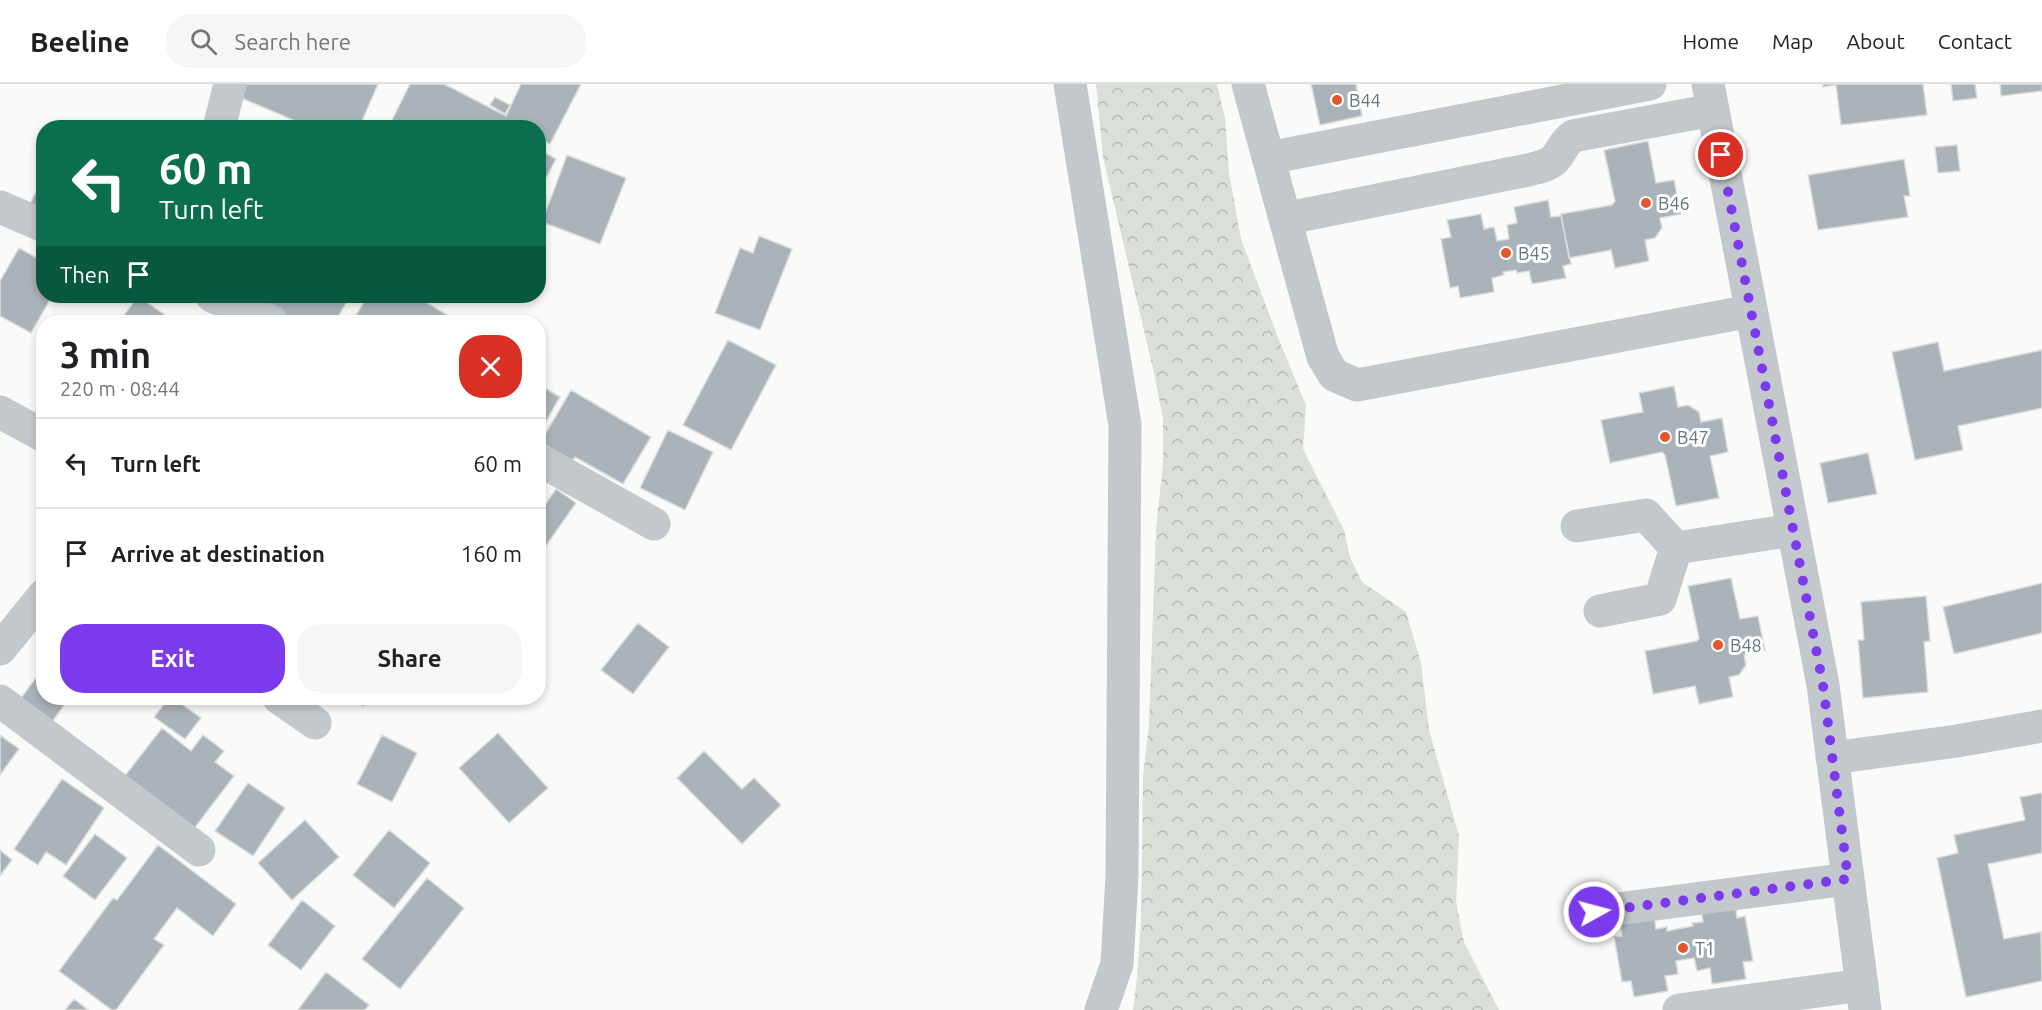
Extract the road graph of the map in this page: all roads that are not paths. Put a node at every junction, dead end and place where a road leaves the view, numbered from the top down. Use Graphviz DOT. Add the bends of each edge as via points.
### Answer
graph roads {
  1 [pos="230,84"];
  2 [pos="1070,84"];
  3 [pos="1248,84"];
  4 [pos="1650,84"];
  5 [pos="1710,97"];
  6 [pos="221,120"];
  7 [pos="1269,158"];
  8 [pos="0,207"];
  9 [pos="1303,215"];
  10 [pos="36,223"];
  11 [pos="228,303"];
  12 [pos="1751,311"];
  13 [pos="256,315"];
  14 [pos="0,412"];
  15 [pos="36,432"];
  16 [pos="546,463"];
  17 [pos="654,524"];
  18 [pos="1577,526"];
  19 [pos="1793,530"];
  20 [pos="1676,548"];
  21 [pos="36,605"];
  22 [pos="1600,611"];
  23 [pos="0,649"];
  24 [pos="0,702"];
  25 [pos="289,705"];
  26 [pos="315,723"];
  27 [pos="2042,726"];
  28 [pos="1832,758"];
  29 [pos="199,850"];
  30 [pos="1848,879"];
  31 [pos="1594,912"];
  32 [pos="1863,997"];
  33 [pos="1101,1010"];
  34 [pos="1679,1010"];
  1 -- 6 [label="street"];
  2 -- 33 [label="street" via="1125,425 1122,876 1117,964"];
  3 -- 7 [label="street"];
  4 -- 7 [label="street"];
  5 -- 9 [label="street" via="1573,136 1547,165"];
  5 -- 12 [label="street"];
  7 -- 12 [label="street" via="1323,357 1334,375 1357,385"];
  8 -- 10 [label="street"];
  11 -- 13 [label="street"];
  12 -- 19 [label="street"];
  14 -- 15 [label="street"];
  16 -- 17 [label="street"];
  18 -- 20 [label="street" via="1646,515"];
  19 -- 20 [label="street"];
  19 -- 28 [label="street" via="1823,685"];
  20 -- 22 [label="street" via="1660,599"];
  21 -- 23 [label="street"];
  24 -- 29 [label="street"];
  25 -- 26 [label="street"];
  27 -- 28 [label="street"];
  28 -- 30 [label="street"];
  30 -- 31 [label="street"];
  30 -- 32 [label="street"];
  32 -- 34 [label="street"];
}
